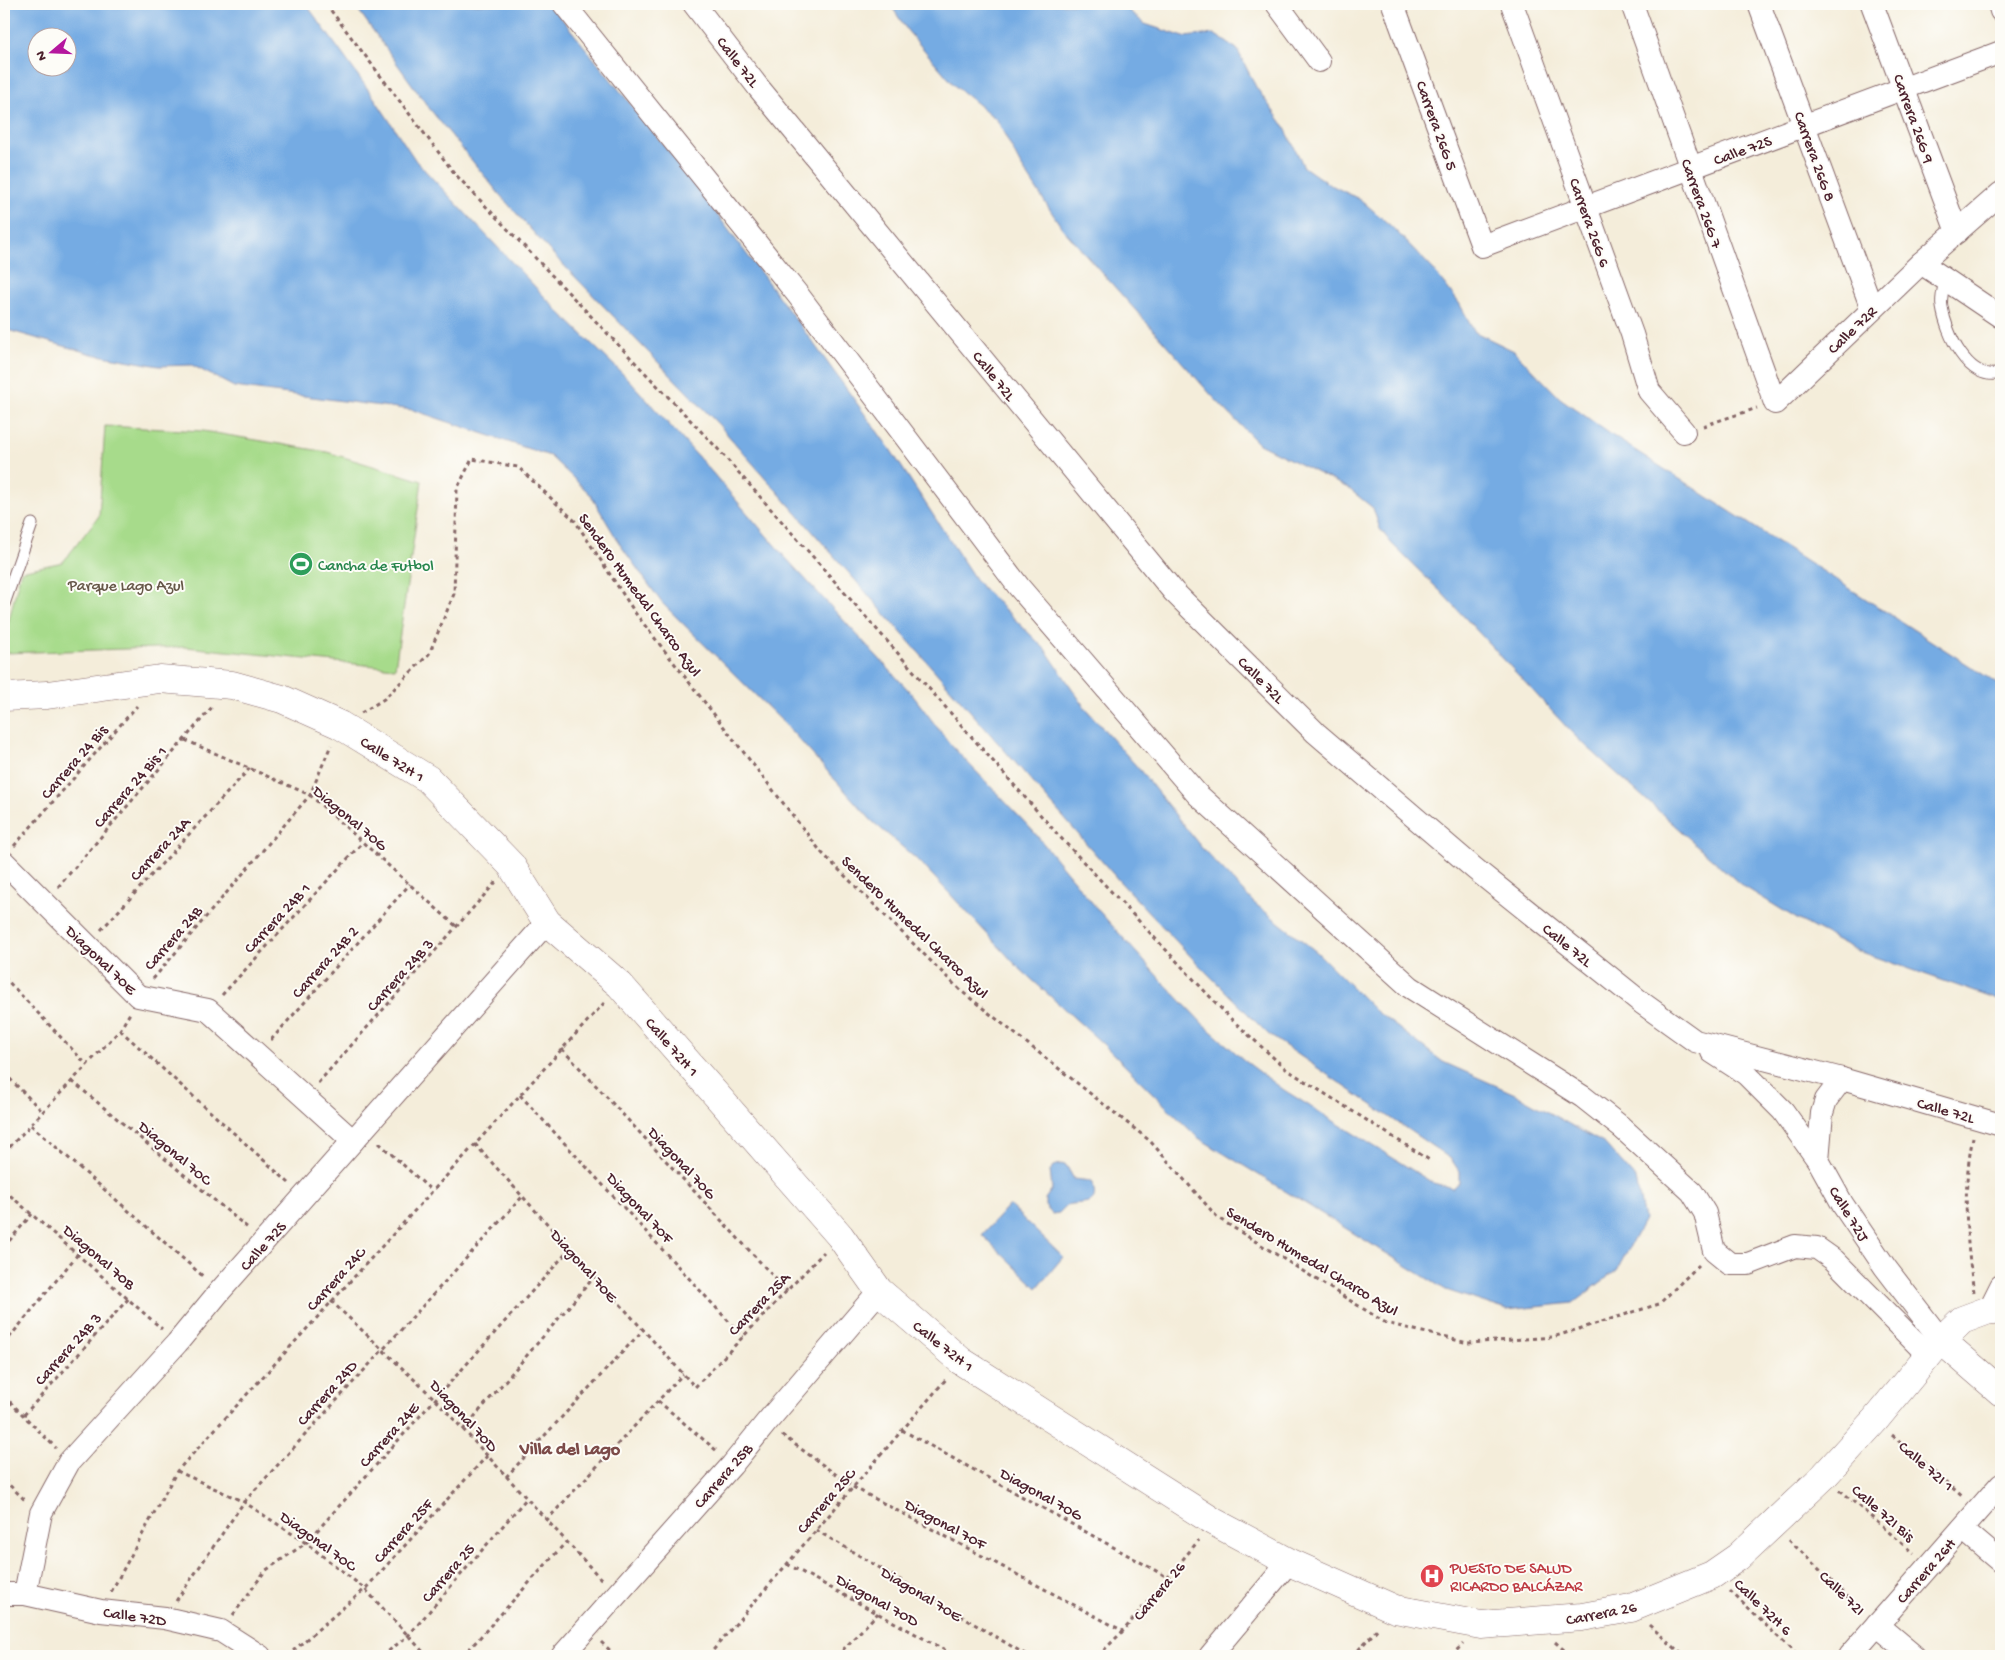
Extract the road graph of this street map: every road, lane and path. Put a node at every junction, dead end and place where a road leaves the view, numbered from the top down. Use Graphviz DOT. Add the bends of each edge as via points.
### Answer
graph roads {
  1 [pos="326,4"];
  2 [pos="564,4"];
  3 [pos="694,4"];
  4 [pos="1277,4"];
  5 [pos="1393,4"];
  6 [pos="1512,4"];
  7 [pos="1632,4"];
  8 [pos="1759,4"];
  9 [pos="1872,4"];
  10 [pos="1999,4"];
  11 [pos="2001,11"];
  12 [pos="2001,52"];
  13 [pos="1319,60"];
  14 [pos="1904,89"];
  15 [pos="1804,126"];
  16 [pos="1691,168"];
  17 [pos="2001,194"];
  18 [pos="1586,207"];
  19 [pos="1957,232"];
  20 [pos="1482,246"];
  21 [pos="1921,263"];
  22 [pos="1945,279"];
  23 [pos="1872,309"];
  24 [pos="2001,317"];
  25 [pos="2001,373"];
  26 [pos="1775,403"];
  27 [pos="1684,432"];
  28 [pos="32,524"];
  29 [pos="4,604"];
  30 [pos="160,679"];
  31 [pos="232,685"];
  32 [pos="4,697"];
  33 [pos="340,724"];
  34 [pos="185,740"];
  35 [pos="250,768"];
  36 [pos="310,795"];
  37 [pos="362,842"];
  38 [pos="7,856"];
  39 [pos="511,865"];
  40 [pos="410,884"];
  41 [pos="45,903"];
  42 [pos="547,922"];
  43 [pos="457,926"];
  44 [pos="87,945"];
  45 [pos="4,977"];
  46 [pos="620,986"];
  47 [pos="138,996"];
  48 [pos="208,1010"];
  49 [pos="120,1030"];
  50 [pos="1695,1041"];
  51 [pos="562,1049"];
  52 [pos="257,1055"];
  53 [pos="87,1065"];
  54 [pos="4,1073"];
  55 [pos="1842,1079"];
  56 [pos="72,1081"];
  57 [pos="520,1095"];
  58 [pos="305,1098"];
  59 [pos="43,1112"];
  60 [pos="1978,1118"];
  61 [pos="31,1125"];
  62 [pos="2001,1125"];
  63 [pos="358,1135"];
  64 [pos="475,1144"];
  65 [pos="4,1153"];
  66 [pos="1818,1160"];
  67 [pos="1431,1161"];
  68 [pos="4,1190"];
  69 [pos="432,1191"];
  70 [pos="523,1196"];
  71 [pos="304,1197"];
  72 [pos="32,1214"];
  73 [pos="840,1236"];
  74 [pos="265,1242"];
  75 [pos="4,1247"];
  76 [pos="570,1249"];
  77 [pos="1714,1251"];
  78 [pos="78,1254"];
  79 [pos="596,1276"];
  80 [pos="2001,1286"];
  81 [pos="220,1291"];
  82 [pos="787,1291"];
  83 [pos="879,1291"];
  84 [pos="129,1298"];
  85 [pos="331,1301"];
  86 [pos="1989,1311"];
  87 [pos="644,1329"];
  88 [pos="743,1337"];
  89 [pos="177,1343"];
  90 [pos="4,1344"];
  91 [pos="1935,1348"];
  92 [pos="381,1349"];
  93 [pos="962,1360"];
  94 [pos="683,1374"];
  95 [pos="695,1387"];
  96 [pos="2001,1392"];
  97 [pos="4,1396"];
  98 [pos="436,1400"];
  99 [pos="658,1401"];
  100 [pos="24,1415"];
  101 [pos="1875,1420"];
  102 [pos="766,1423"];
  103 [pos="463,1430"];
  104 [pos="902,1430"];
  105 [pos="487,1456"];
  106 [pos="70,1462"];
  107 [pos="732,1465"];
  108 [pos="177,1471"];
  109 [pos="1824,1476"];
  110 [pos="506,1477"];
  111 [pos="4,1480"];
  112 [pos="2001,1484"];
  113 [pos="852,1488"];
  114 [pos="526,1499"];
  115 [pos="244,1502"];
  116 [pos="1978,1510"];
  117 [pos="40,1512"];
  118 [pos="546,1521"];
  119 [pos="1214,1522"];
  120 [pos="1773,1525"];
  121 [pos="1962,1529"];
  122 [pos="816,1530"];
  123 [pos="566,1542"];
  124 [pos="306,1544"];
  125 [pos="1289,1562"];
  126 [pos="2001,1562"];
  127 [pos="787,1564"];
  128 [pos="1928,1567"];
  129 [pos="1712,1575"];
  130 [pos="1169,1578"];
  131 [pos="365,1590"];
  132 [pos="15,1594"];
  133 [pos="616,1595"];
  134 [pos="1631,1608"];
  135 [pos="1395,1609"];
  136 [pos="101,1611"];
  137 [pos="878,1613"];
  138 [pos="165,1618"];
  139 [pos="1877,1625"];
  140 [pos="221,1631"];
  141 [pos="1123,1632"];
  142 [pos="408,1636"];
  143 [pos="260,1656"];
  144 [pos="287,1656"];
  145 [pos="382,1656"];
  146 [pos="427,1656"];
  147 [pos="463,1656"];
  148 [pos="562,1656"];
  149 [pos="708,1656"];
  150 [pos="837,1656"];
  151 [pos="956,1656"];
  152 [pos="1028,1656"];
  153 [pos="1098,1656"];
  154 [pos="1210,1656"];
  155 [pos="1353,1656"];
  156 [pos="1684,1656"];
  157 [pos="1798,1656"];
  158 [pos="1850,1656"];
  159 [pos="1914,1656"];
  1 -- 67 [label="path" via="455,174 717,448 1060,837 1230,1018 1286,1069"];
  2 -- 77 [label="street" via="798,295 1018,587 1196,794 1410,987 1583,1097 1621,1127 1692,1192 1705,1214"];
  3 -- 50 [label="street, Calle 72L" via="758,87 1174,592 1324,740 1474,869 1642,1003"];
  4 -- 13 [label="street"];
  5 -- 20 [label="street, Carrera 26G 5"];
  6 -- 18 [label="street, Carrera 26G 6"];
  7 -- 16 [label="street, Carrera 26G 7"];
  8 -- 15 [label="street, Carrera 26G 8"];
  9 -- 14 [label="street, Carrera 26G 9"];
  10 -- 11 [label="street"];
  12 -- 14 [label="street, Calle 72S"];
  14 -- 15 [label="street, Calle 72S"];
  14 -- 19 [label="street, Carrera 26G 9"];
  15 -- 16 [label="street, Calle 72S"];
  15 -- 23 [label="street, Carrera 26G 8"];
  16 -- 18 [label="street, Calle 72S"];
  16 -- 26 [label="street, Carrera 26G 7"];
  17 -- 19 [label="street, Calle 72R"];
  18 -- 20 [label="street, Calle 72S"];
  18 -- 27 [label="street, Carrera 26G 6" via="1650,391"];
  19 -- 21 [label="street, Calle 72R"];
  21 -- 22 [label="street"];
  21 -- 23 [label="street, Calle 72R"];
  22 -- 24 [label="street"];
  22 -- 25 [label="lane" via="1941,305 1948,329 1963,358 1980,373"];
  23 -- 26 [label="street, Calle 72R"];
  26 -- 27 [label="path"];
  28 -- 29 [label="lane"];
  30 -- 31 [label="street, Calle 72H 1"];
  30 -- 32 [label="street, Calle 72H 1" via="47,695"];
  30 -- 38 [label="path, Carrera 24 Bis"];
  31 -- 33 [label="street, Calle 72H 1" via="282,700"];
  31 -- 34 [label="path, Carrera 24 Bis 1"];
  33 -- 36 [label="path, Carrera 24B"];
  33 -- 39 [label="street, Calle 72H 1" via="428,779"];
  33 -- 77 [label="path, Sendero Humedal Charco Azul" via="384,699 429,654 454,594 456,489 472,459 518,467 575,521 636,614 822,853 960,990 1150,1141 1218,1218 1386,1323 1468,1343 1554,1337 1659,1304"];
  34 -- 35 [label="path, Diagonal 70G"];
  34 -- 41 [label="path, Carrera 24 Bis 1"];
  35 -- 36 [label="path, Diagonal 70G"];
  35 -- 44 [label="path, Carrera 24A"];
  36 -- 37 [label="path, Diagonal 70G"];
  36 -- 47 [label="path, Carrera 24B"];
  37 -- 40 [label="path, Diagonal 70G"];
  37 -- 48 [label="path, Carrera 24B 1"];
  38 -- 41 [label="street, Diagonal 70E"];
  39 -- 42 [label="street, Calle 72H 1"];
  39 -- 43 [label="path, Carrera 24B 3"];
  40 -- 43 [label="path, Diagonal 70G"];
  40 -- 52 [label="path, Carrera 24B 2"];
  41 -- 44 [label="street, Diagonal 70E"];
  42 -- 46 [label="street, Calle 72H 1"];
  42 -- 63 [label="street, Calle 72S"];
  43 -- 58 [label="path, Carrera 24B 3"];
  44 -- 47 [label="street, Diagonal 70E"];
  45 -- 53 [label="path"];
  46 -- 51 [label="path, Carrera 24C"];
  46 -- 73 [label="street, Calle 72H 1"];
  47 -- 48 [label="street, Diagonal 70E"];
  47 -- 49 [label="path, Carrera 24B"];
  48 -- 52 [label="street"];
  49 -- 53 [label="path, Carrera 24B"];
  49 -- 71 [label="path"];
  50 -- 55 [label="street, Calle 72L"];
  50 -- 66 [label="street, Calle 72J" via="1746,1074 1783,1110"];
  51 -- 57 [label="path, Carrera 24C"];
  51 -- 82 [label="path, Diagonal 70G"];
  52 -- 58 [label="street"];
  53 -- 56 [label="path, Carrera 24B"];
  54 -- 59 [label="path"];
  55 -- 60 [label="street, Calle 72L"];
  55 -- 66 [label="street" via="1826,1100 1822,1113"];
  56 -- 59 [label="path, Carrera 24B"];
  56 -- 74 [label="path, Diagonal 70C"];
  57 -- 64 [label="path, Carrera 24C"];
  57 -- 88 [label="path, Diagonal 70F"];
  58 -- 63 [label="street"];
  59 -- 61 [label="path, Carrera 24B"];
  60 -- 62 [label="street, Calle 72L"];
  60 -- 86 [label="path" via="1965,1192 1967,1243"];
  61 -- 65 [label="path, Carrera 24B"];
  61 -- 81 [label="path"];
  63 -- 69 [label="path"];
  63 -- 71 [label="street, Calle 72S"];
  64 -- 69 [label="path, Carrera 24C"];
  64 -- 70 [label="path, Diagonal 70E"];
  66 -- 91 [label="street, Calle 72J" via="1843,1205"];
  68 -- 72 [label="path, Diagonal 70B"];
  69 -- 85 [label="path, Carrera 24C"];
  70 -- 76 [label="path, Diagonal 70E"];
  70 -- 92 [label="path, Carrera 24D"];
  71 -- 74 [label="street, Calle 72S"];
  72 -- 75 [label="path"];
  72 -- 78 [label="path, Diagonal 70B"];
  73 -- 82 [label="path, Carrera 25A"];
  73 -- 83 [label="street, Calle 72H 1"];
  74 -- 81 [label="street, Calle 72S"];
  76 -- 79 [label="path, Diagonal 70E"];
  76 -- 98 [label="path, Carrera 24E"];
  77 -- 91 [label="street" via="1730,1264 1748,1264 1795,1246 1817,1248"];
  78 -- 84 [label="path, Diagonal 70B"];
  78 -- 90 [label="path"];
  79 -- 87 [label="path, Diagonal 70E"];
  79 -- 103 [label="path"];
  80 -- 86 [label="street"];
  81 -- 89 [label="street, Calle 72S"];
  82 -- 88 [label="path, Carrera 25A"];
  83 -- 93 [label="street, Calle 72H 1"];
  83 -- 102 [label="street, Carrera 25B"];
  84 -- 89 [label="path, Diagonal 70B"];
  84 -- 100 [label="path, Carrera 24B 3"];
  85 -- 92 [label="path, Diagonal 70D"];
  85 -- 108 [label="path, Carrera 24C"];
  86 -- 91 [label="street, Carrera 26" via="1962,1320"];
  87 -- 94 [label="path, Diagonal 70E"];
  87 -- 110 [label="path"];
  88 -- 95 [label="path, Carrera 25A"];
  89 -- 106 [label="street, Calle 72S"];
  91 -- 96 [label="street, Calle 72J"];
  91 -- 101 [label="street, Carrera 26"];
  92 -- 98 [label="path, Diagonal 70D"];
  92 -- 115 [label="path, Carrera 24D"];
  93 -- 104 [label="path, Carrera 25C"];
  93 -- 119 [label="street, Calle 72H 1"];
  94 -- 95 [label="path, Diagonal 70E"];
  94 -- 99 [label="path"];
  97 -- 100 [label="path"];
  98 -- 103 [label="path, Diagonal 70D"];
  98 -- 124 [label="path, Carrera 24E"];
  99 -- 107 [label="path"];
  99 -- 118 [label="path"];
  100 -- 106 [label="path"];
  101 -- 109 [label="street, Carrera 26"];
  101 -- 116 [label="path, Calle 72I 1"];
  102 -- 107 [label="street, Carrera 25B"];
  102 -- 113 [label="path, Diagonal 70F"];
  103 -- 105 [label="path, Diagonal 70D"];
  104 -- 113 [label="path, Carrera 25C"];
  104 -- 130 [label="path, Diagonal 70G"];
  105 -- 110 [label="path, Diagonal 70D"];
  105 -- 131 [label="path, Carrera 25F"];
  106 -- 117 [label="street, Calle 72S"];
  107 -- 133 [label="street, Carrera 25B"];
  108 -- 115 [label="path, Diagonal 70C"];
  108 -- 136 [label="path, Carrera 24C"];
  109 -- 120 [label="street, Carrera 26"];
  109 -- 128 [label="path, Calle 72I Bis"];
  110 -- 114 [label="path, Diagonal 70D"];
  111 -- 117 [label="path"];
  112 -- 116 [label="street, Carrera 26H"];
  113 -- 122 [label="path, Carrera 25C"];
  113 -- 141 [label="path, Diagonal 70F"];
  114 -- 118 [label="path, Diagonal 70D"];
  114 -- 142 [label="path, Carrera 25"];
  115 -- 124 [label="path, Diagonal 70C"];
  115 -- 138 [label="path, Carrera 24D"];
  116 -- 121 [label="street, Carrera 26H"];
  117 -- 132 [label="street, Calle 72S"];
  118 -- 123 [label="path, Diagonal 70D"];
  119 -- 125 [label="street, Calle 72H 1"];
  119 -- 130 [label="path, Carrera 26"];
  120 -- 129 [label="street, Carrera 26" via="1738,1557"];
  120 -- 139 [label="path, Calle 72I"];
  121 -- 126 [label="street"];
  121 -- 128 [label="street, Carrera 26H"];
  122 -- 127 [label="path, Carrera 25C"];
  122 -- 152 [label="path, Diagonal 70E"];
  123 -- 133 [label="path, Diagonal 70D"];
  123 -- 147 [label="path"];
  124 -- 131 [label="path, Diagonal 70C"];
  124 -- 140 [label="path, Carrera 24E" via="265,1571"];
  125 -- 135 [label="street, Carrera 26"];
  125 -- 154 [label="street"];
  127 -- 137 [label="path, Diagonal 70D"];
  127 -- 149 [label="path, Carrera 25C"];
  128 -- 139 [label="street, Carrera 26H"];
  129 -- 134 [label="street, Carrera 26"];
  129 -- 157 [label="path, Calle 72H 6"];
  130 -- 141 [label="path, Carrera 26"];
  131 -- 142 [label="path, Diagonal 70C"];
  131 -- 144 [label="path, Carrera 25F"];
  132 -- 136 [label="street, Calle 72D"];
  133 -- 148 [label="street, Carrera 25B"];
  134 -- 135 [label="street, Carrera 26" via="1582,1617 1481,1625"];
  134 -- 156 [label="path"];
  135 -- 155 [label="path"];
  136 -- 138 [label="street, Calle 72D"];
  137 -- 150 [label="path"];
  137 -- 151 [label="path, Diagonal 70D"];
  138 -- 140 [label="street, Calle 72D"];
  139 -- 158 [label="street, Carrera 26H"];
  139 -- 159 [label="street, Calle 72I"];
  140 -- 143 [label="street, Calle 72D"];
  141 -- 153 [label="path, Carrera 26"];
  142 -- 145 [label="path, Carrera 25"];
  142 -- 146 [label="path, Diagonal 70C"];
}
